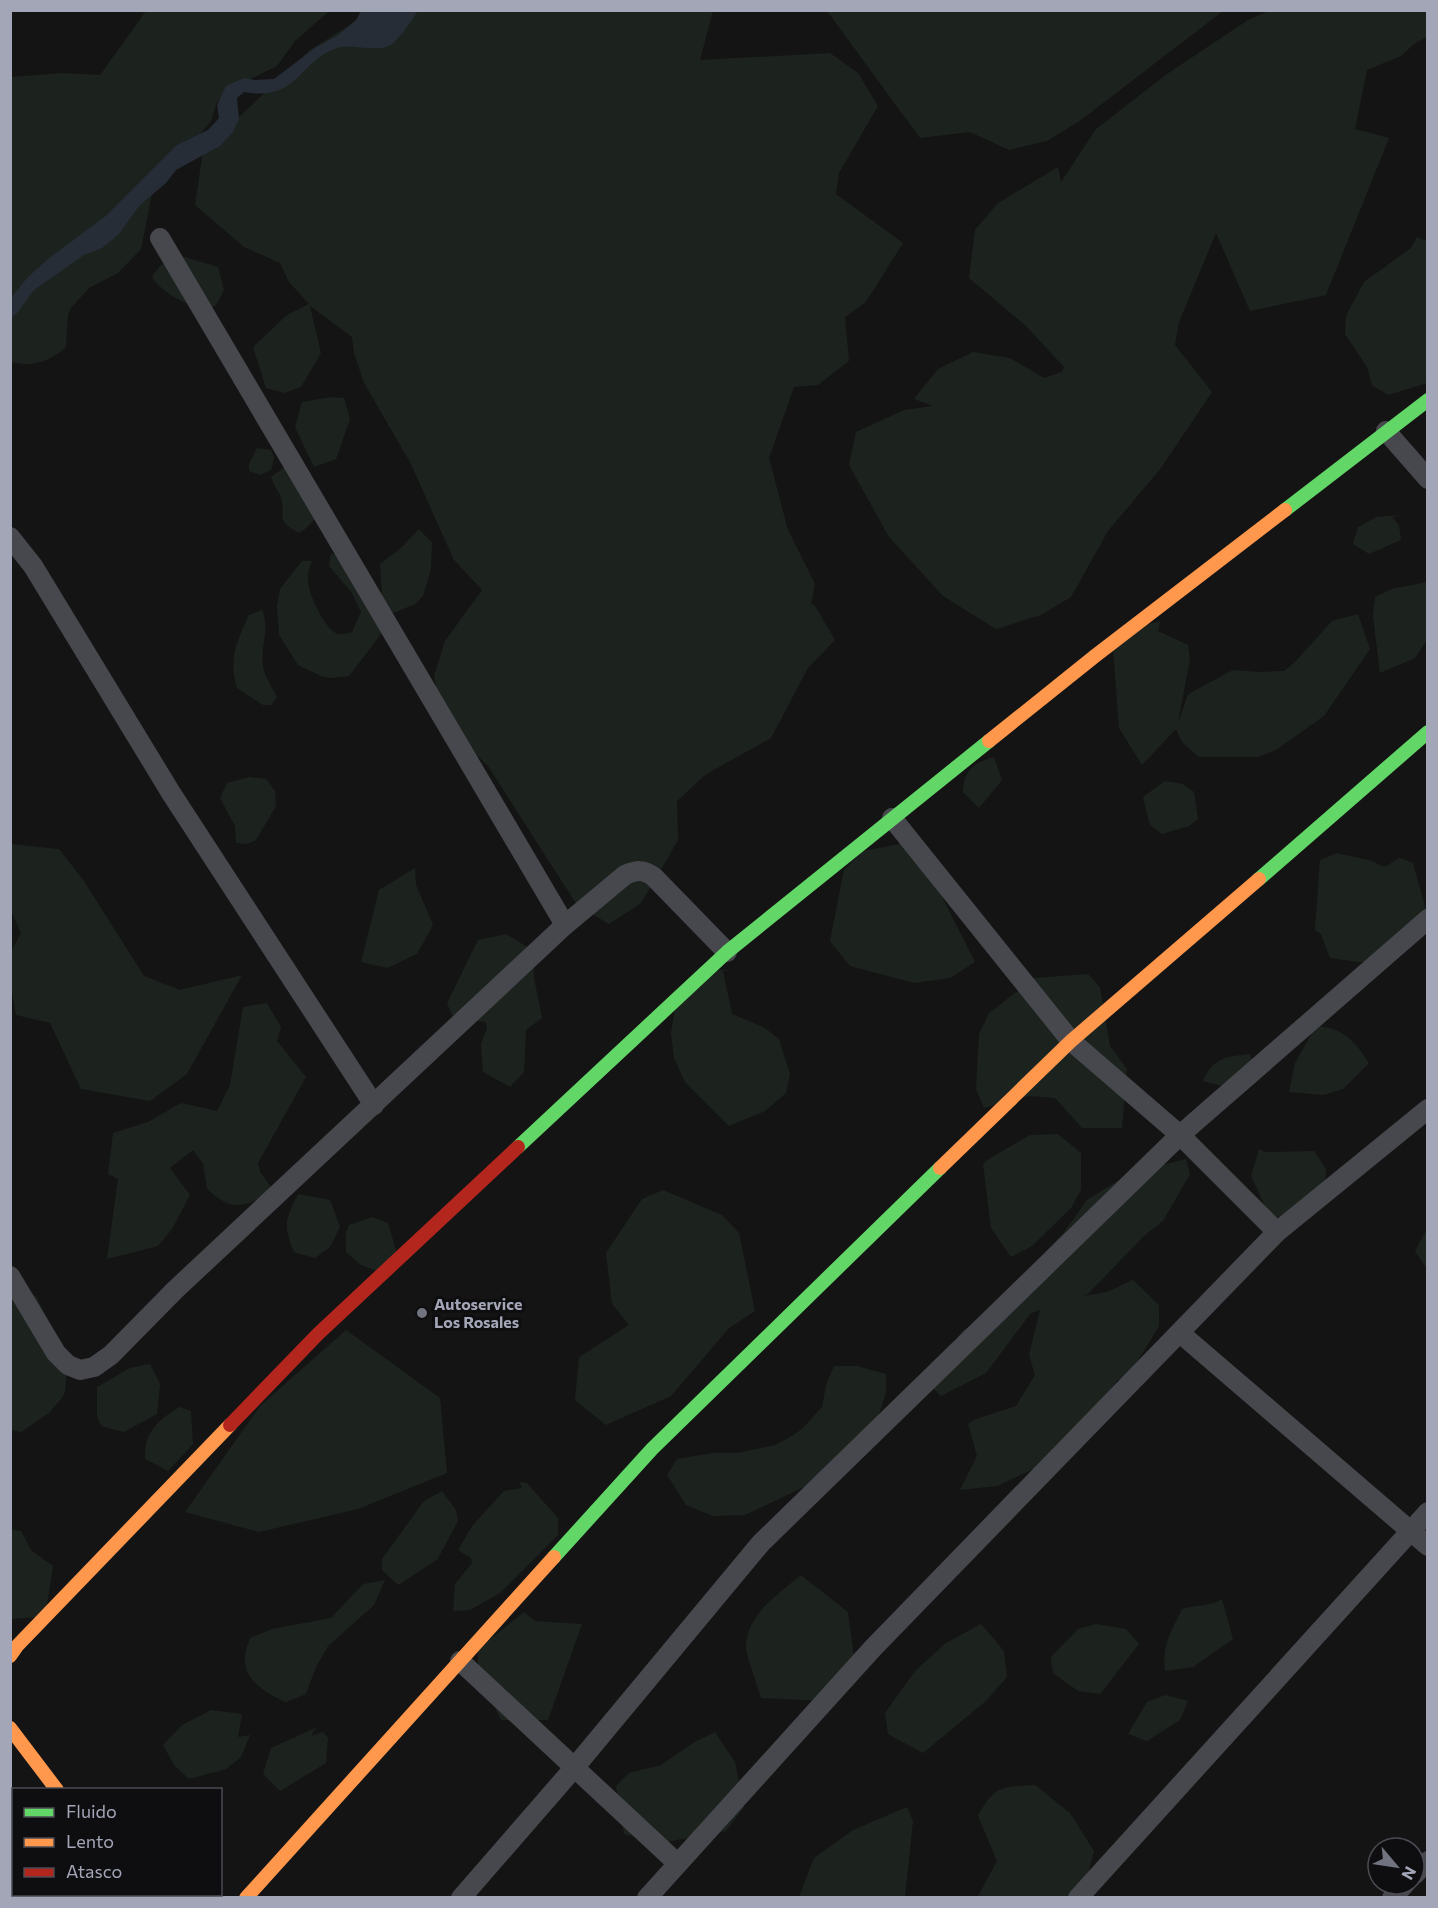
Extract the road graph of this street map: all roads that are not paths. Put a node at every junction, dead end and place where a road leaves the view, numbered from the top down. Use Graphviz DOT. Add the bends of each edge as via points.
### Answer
graph roads {
  1 [pos="160,238"];
  2 [pos="1428,400"];
  3 [pos="1386,431"];
  4 [pos="1428,479"];
  5 [pos="10,537"];
  6 [pos="1428,732"];
  7 [pos="892,818"];
  8 [pos="1428,919"];
  9 [pos="565,925"];
  10 [pos="727,952"];
  11 [pos="1071,1041"];
  12 [pos="374,1105"];
  13 [pos="1428,1108"];
  14 [pos="1179,1135"];
  15 [pos="1277,1232"];
  16 [pos="10,1276"];
  17 [pos="1180,1333"];
  18 [pos="1428,1512"];
  19 [pos="1410,1530"];
  20 [pos="1428,1546"];
  21 [pos="10,1656"];
  22 [pos="460,1661"];
  23 [pos="10,1728"];
  24 [pos="574,1768"];
  25 [pos="55,1788"];
  26 [pos="677,1863"];
  27 [pos="246,1898"];
  28 [pos="461,1898"];
  29 [pos="647,1898"];
  30 [pos="1078,1898"];
  1 -- 9 [label="street"];
  2 -- 3 [label="main road"];
  3 -- 4 [label="street"];
  3 -- 7 [label="main road"];
  5 -- 12 [label="street" via="33,566 171,793"];
  6 -- 11 [label="main road"];
  7 -- 10 [label="main road"];
  7 -- 11 [label="street"];
  8 -- 14 [label="street"];
  9 -- 10 [label="street" via="625,875 646,871"];
  9 -- 12 [label="street"];
  10 -- 21 [label="main road" via="318,1334"];
  11 -- 14 [label="street"];
  11 -- 22 [label="main road" via="652,1449"];
  12 -- 16 [label="street" via="94,1367 80,1370 56,1353"];
  13 -- 15 [label="street"];
  14 -- 15 [label="street"];
  14 -- 24 [label="street" via="762,1543"];
  15 -- 17 [label="street"];
  17 -- 19 [label="street"];
  17 -- 26 [label="street" via="873,1648"];
  18 -- 19 [label="street"];
  19 -- 20 [label="street"];
  19 -- 30 [label="street"];
  22 -- 24 [label="street"];
  22 -- 27 [label="main road"];
  23 -- 25 [label="main road"];
  24 -- 26 [label="street"];
  24 -- 28 [label="street"];
  26 -- 29 [label="street"];
}
